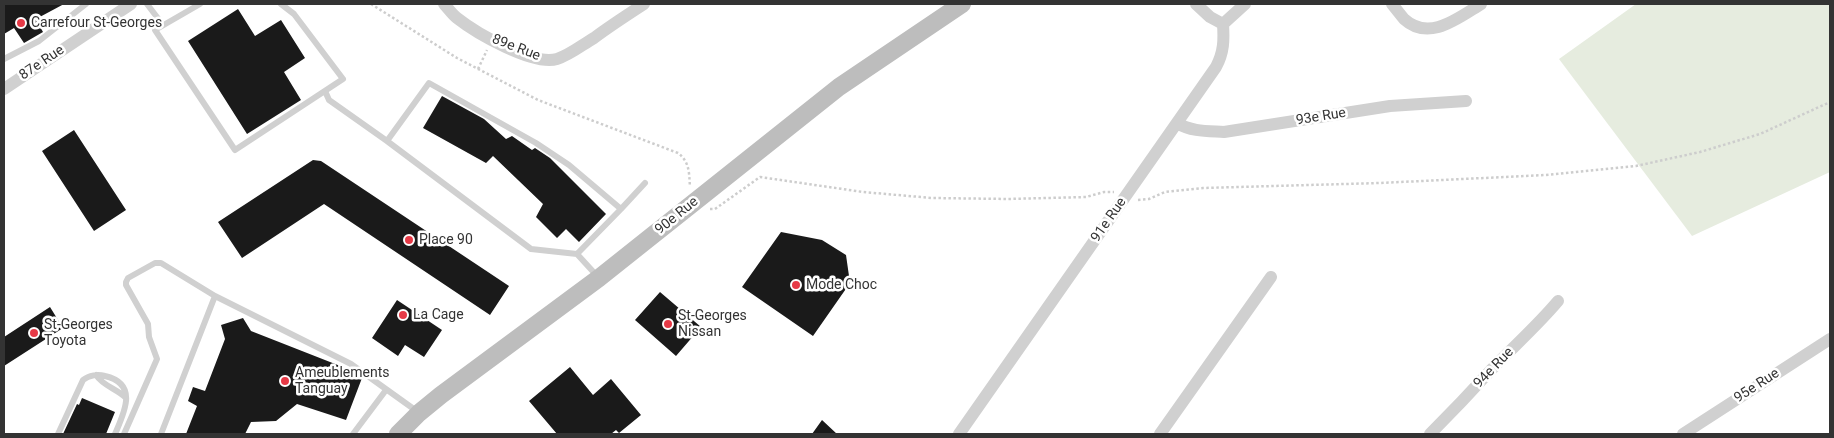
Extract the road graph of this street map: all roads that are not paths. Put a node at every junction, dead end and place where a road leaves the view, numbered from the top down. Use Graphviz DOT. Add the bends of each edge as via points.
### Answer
graph roads {
  1 [pos="86,4"];
  2 [pos="147,4"];
  3 [pos="200,4"];
  4 [pos="281,4"];
  5 [pos="444,4"];
  6 [pos="644,4"];
  7 [pos="962,4"];
  8 [pos="1196,4"];
  9 [pos="1245,4"];
  10 [pos="1392,4"];
  11 [pos="1481,4"];
  12 [pos="127,5"];
  13 [pos="1223,24"];
  14 [pos="163,25"];
  15 [pos="4,60"];
  16 [pos="4,89"];
  17 [pos="325,91"];
  18 [pos="1466,101"];
  19 [pos="1177,123"];
  20 [pos="387,141"];
  21 [pos="644,183"];
  22 [pos="621,209"];
  23 [pos="577,254"];
  24 [pos="1271,277"];
  25 [pos="599,278"];
  26 [pos="215,296"];
  27 [pos="1558,301"];
  28 [pos="1830,338"];
  29 [pos="386,390"];
  30 [pos="419,413"];
  31 [pos="58,434"];
  32 [pos="115,434"];
  33 [pos="124,434"];
  34 [pos="161,434"];
  35 [pos="353,434"];
  36 [pos="398,434"];
  37 [pos="960,434"];
  38 [pos="1160,434"];
  39 [pos="1430,434"];
  40 [pos="1683,434"];
  1 -- 15 [label="lane" via="39,41"];
  2 -- 14 [label="lane"];
  3 -- 14 [label="lane"];
  4 -- 17 [label="lane" via="294,14 343,79"];
  5 -- 6 [label="street, 89e Rue" via="456,17 492,40 538,59 557,59 577,49"];
  7 -- 25 [label="street, 90e Rue" via="839,86"];
  8 -- 13 [label="street"];
  9 -- 13 [label="street"];
  10 -- 11 [label="street" via="1417,27 1433,29 1448,25"];
  12 -- 16 [label="street, 87e Rue"];
  13 -- 19 [label="street, 91e Rue" via="1222,56"];
  14 -- 17 [label="lane" via="156,30 235,150"];
  17 -- 20 [label="lane" via="329,100"];
  18 -- 19 [label="street, 93e Rue" via="1390,106 1224,132 1194,130"];
  19 -- 37 [label="street, 91e Rue"];
  20 -- 22 [label="lane" via="429,83 536,142"];
  20 -- 23 [label="lane" via="531,249"];
  21 -- 22 [label="lane"];
  22 -- 23 [label="lane"];
  23 -- 25 [label="lane"];
  24 -- 38 [label="street"];
  25 -- 30 [label="street, 90e Rue"];
  26 -- 29 [label="lane" via="351,364"];
  26 -- 33 [label="lane" via="161,263 128,278 126,285 148,324 157,359"];
  26 -- 34 [label="lane"];
  27 -- 39 [label="street, 94e Rue"];
  28 -- 40 [label="street, 95e Rue"];
  29 -- 30 [label="lane"];
  29 -- 35 [label="lane"];
  30 -- 36 [label="street, 90e Rue"];
  31 -- 32 [label="lane" via="83,380 96,375 123,384 126,390 123,413"];
}
